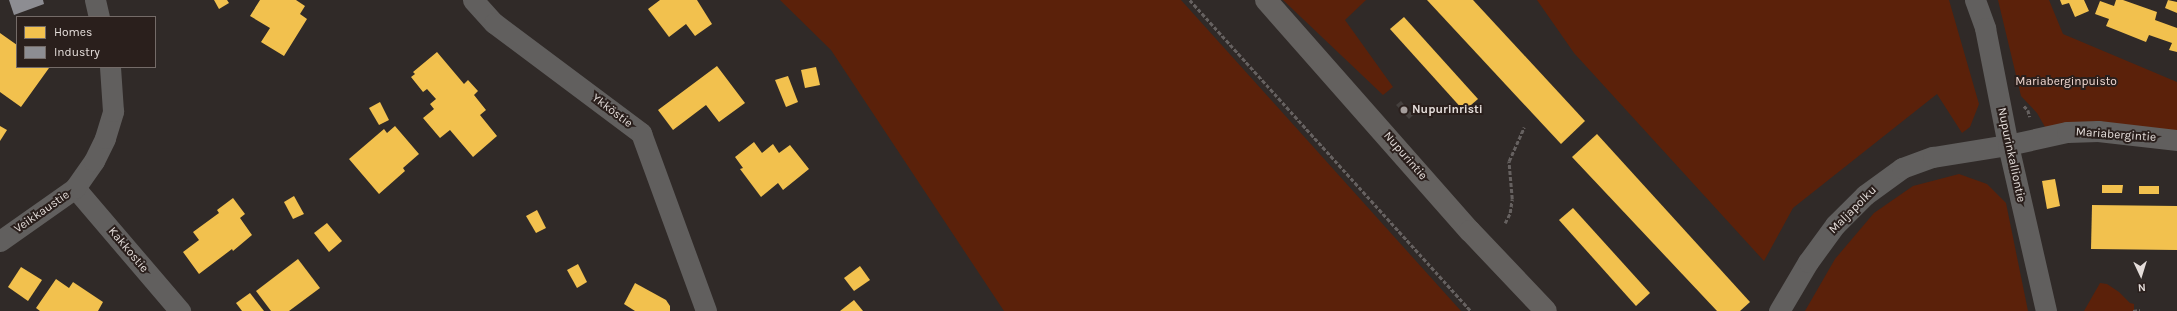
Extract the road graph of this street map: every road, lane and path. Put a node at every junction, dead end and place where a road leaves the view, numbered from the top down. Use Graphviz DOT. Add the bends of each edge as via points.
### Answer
graph roads {
  1 [pos="95,0"];
  2 [pos="473,0"];
  3 [pos="1190,0"];
  4 [pos="1266,0"];
  5 [pos="1975,0"];
  6 [pos="99,16"];
  7 [pos="110,68"];
  8 [pos="1524,127"];
  9 [pos="2177,140"];
  10 [pos="2008,145"];
  11 [pos="75,188"];
  12 [pos="1505,223"];
  13 [pos="0,241"];
  14 [pos="2140,310"];
  15 [pos="180,311"];
  16 [pos="706,311"];
  17 [pos="1471,311"];
  18 [pos="1546,311"];
  19 [pos="1779,311"];
  20 [pos="2046,311"];
  21 [pos="2133,311"];
  1 -- 6 [label="street"];
  2 -- 16 [label="street, Ykköstie" via="494,23 641,133"];
  3 -- 17 [label="path"];
  4 -- 18 [label="main road, Nupurintie" via="1470,231"];
  5 -- 10 [label="street, Nupurinkalliontie" via="1985,28"];
  7 -- 11 [label="street, Veikkaustie" via="113,112 94,161"];
  8 -- 12 [label="path" via="1509,161 1512,199"];
  9 -- 10 [label="street, Mariabergintie" via="2098,131 2067,132"];
  10 -- 19 [label="street, Maljapolku" via="1934,157 1902,168 1865,195 1835,225 1808,262"];
  10 -- 20 [label="street, Nupurinkalliontie"];
  11 -- 13 [label="street, Veikkaustie"];
  11 -- 15 [label="street, Kakkostie"];
  14 -- 21 [label="path"];
}
